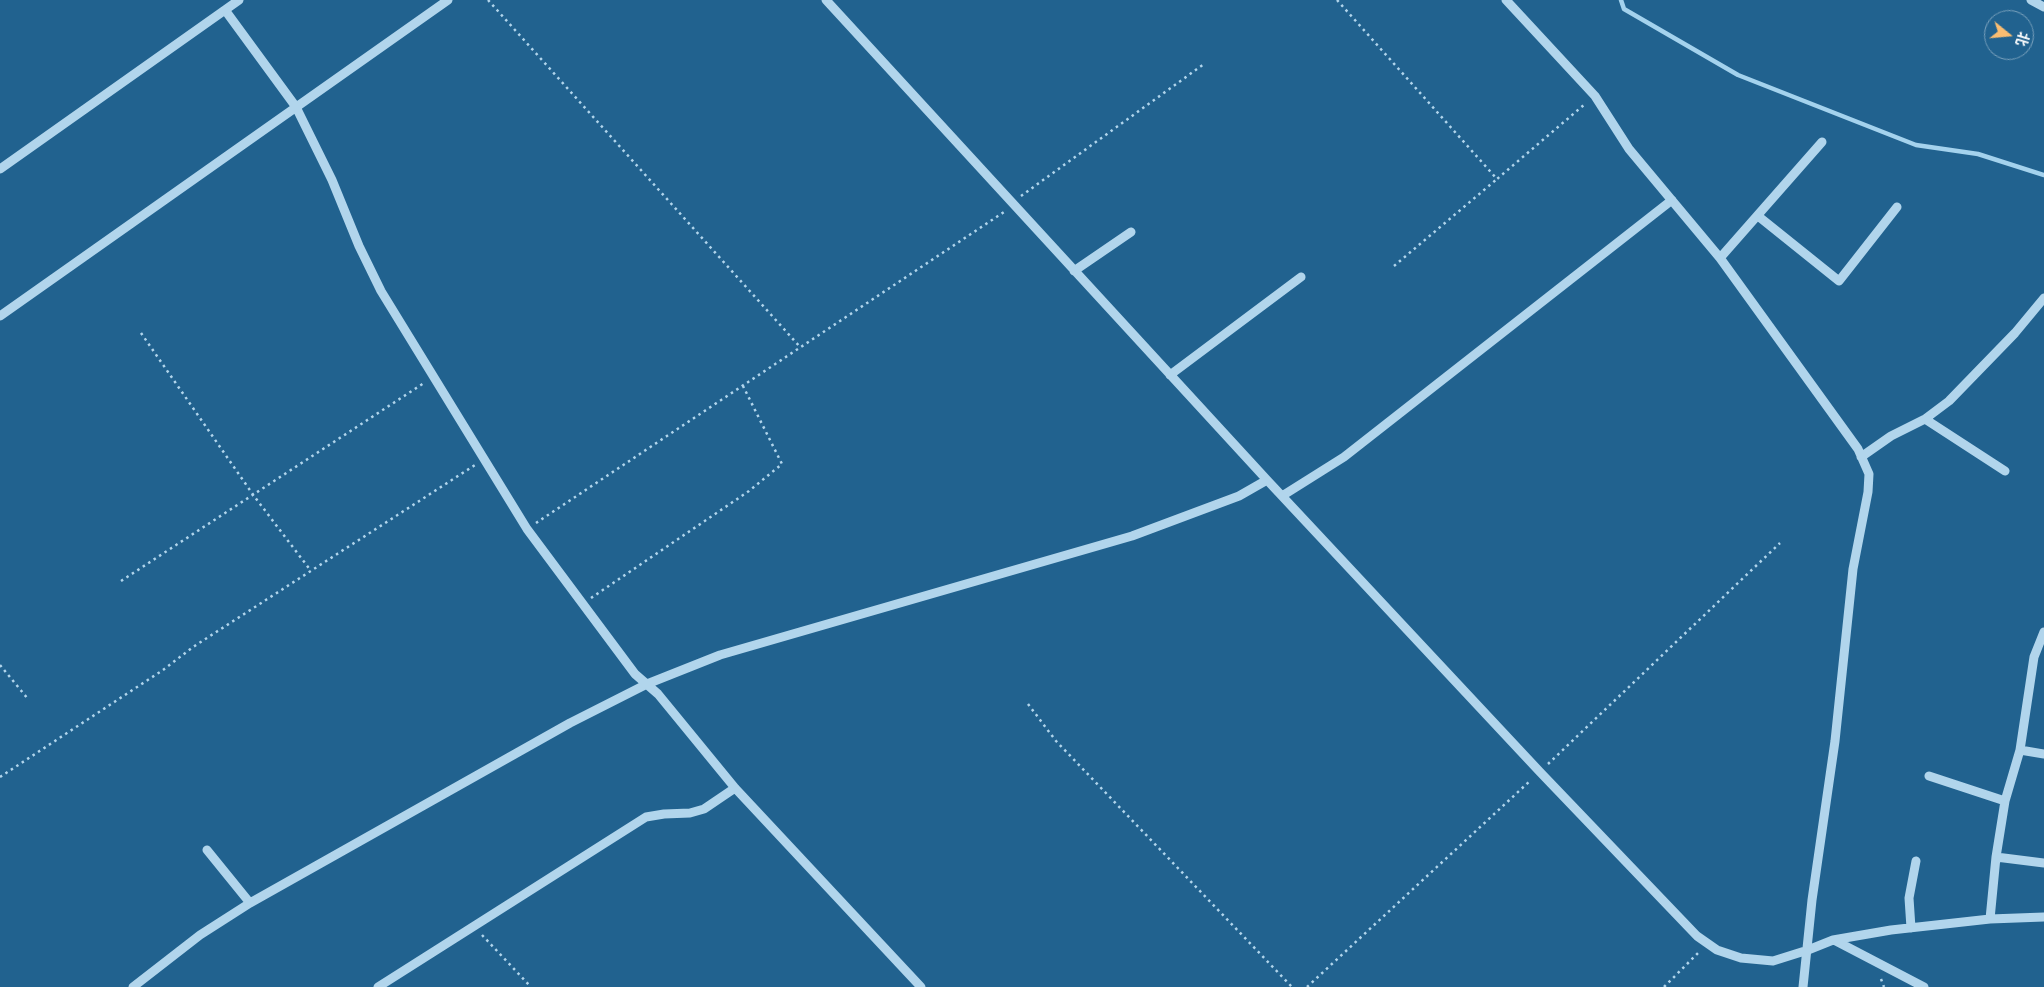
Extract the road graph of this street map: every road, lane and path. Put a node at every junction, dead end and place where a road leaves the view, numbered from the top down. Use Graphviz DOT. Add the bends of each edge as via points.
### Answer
graph roads {
  1 [pos="239,0"];
  2 [pos="448,0"];
  3 [pos="488,0"];
  4 [pos="826,0"];
  5 [pos="1337,0"];
  6 [pos="1506,0"];
  7 [pos="2031,0"];
  8 [pos="2044,7"];
  9 [pos="225,10"];
  10 [pos="1204,64"];
  11 [pos="1595,96"];
  12 [pos="294,104"];
  13 [pos="1822,142"];
  14 [pos="0,169"];
  15 [pos="1497,179"];
  16 [pos="1672,200"];
  17 [pos="1012,203"];
  18 [pos="1897,207"];
  19 [pos="1758,216"];
  20 [pos="1131,232"];
  21 [pos="1720,258"];
  22 [pos="1394,266"];
  23 [pos="1074,271"];
  24 [pos="1301,277"];
  25 [pos="2044,298"];
  26 [pos="0,316"];
  27 [pos="141,332"];
  28 [pos="801,348"];
  29 [pos="1170,375"];
  30 [pos="434,377"];
  31 [pos="743,386"];
  32 [pos="1925,420"];
  33 [pos="1862,457"];
  34 [pos="484,459"];
  35 [pos="2005,471"];
  36 [pos="1267,480"];
  37 [pos="254,496"];
  38 [pos="1282,496"];
  39 [pos="527,529"];
  40 [pos="312,571"];
  41 [pos="121,581"];
  42 [pos="583,604"];
  43 [pos="2044,632"];
  44 [pos="0,665"];
  45 [pos="647,684"];
  46 [pos="28,699"];
  47 [pos="1028,704"];
  48 [pos="2020,750"];
  49 [pos="2044,754"];
  50 [pos="1929,776"];
  51 [pos="0,777"];
  52 [pos="735,788"];
  53 [pos="2005,801"];
  54 [pos="207,850"];
  55 [pos="1996,858"];
  56 [pos="1916,861"];
  57 [pos="2044,863"];
  58 [pos="250,903"];
  59 [pos="2044,917"];
  60 [pos="1990,919"];
  61 [pos="474,926"];
  62 [pos="1910,928"];
  63 [pos="1833,940"];
  64 [pos="1707,943"];
  65 [pos="1808,950"];
  66 [pos="133,987"];
  67 [pos="378,987"];
  68 [pos="531,987"];
  69 [pos="921,987"];
  70 [pos="1292,987"];
  71 [pos="1664,987"];
  72 [pos="1803,987"];
  73 [pos="1924,987"];
  1 -- 9 [label="street"];
  2 -- 12 [label="street"];
  3 -- 28 [label="path"];
  4 -- 17 [label="street"];
  5 -- 15 [label="path"];
  6 -- 11 [label="street"];
  7 -- 8 [label="street"];
  9 -- 12 [label="street"];
  9 -- 14 [label="street"];
  10 -- 17 [label="path"];
  11 -- 15 [label="path"];
  11 -- 16 [label="street" via="1629,149"];
  12 -- 26 [label="street"];
  12 -- 30 [label="street" via="332,180 380,291"];
  13 -- 19 [label="street"];
  15 -- 22 [label="path"];
  16 -- 21 [label="street"];
  16 -- 38 [label="street" via="1344,457"];
  17 -- 23 [label="street"];
  17 -- 28 [label="path" via="1003,213"];
  18 -- 19 [label="street" via="1839,282"];
  19 -- 21 [label="street"];
  20 -- 23 [label="street"];
  21 -- 33 [label="street"];
  23 -- 29 [label="street"];
  24 -- 29 [label="street"];
  25 -- 32 [label="street" via="1949,402"];
  27 -- 37 [label="path"];
  28 -- 31 [label="path"];
  29 -- 36 [label="street"];
  30 -- 34 [label="street"];
  30 -- 37 [label="path"];
  31 -- 39 [label="path"];
  31 -- 42 [label="path" via="782,464 749,491"];
  32 -- 33 [label="street" via="1891,436"];
  32 -- 35 [label="street"];
  33 -- 65 [label="street" via="1869,474 1868,492 1853,569"];
  34 -- 39 [label="street"];
  34 -- 40 [label="path"];
  36 -- 38 [label="street"];
  36 -- 45 [label="street" via="1239,496 1132,536 720,655"];
  37 -- 40 [label="path"];
  37 -- 41 [label="path"];
  38 -- 64 [label="street" via="1540,772"];
  39 -- 42 [label="street"];
  40 -- 51 [label="path"];
  42 -- 45 [label="street" via="635,674"];
  43 -- 48 [label="street" via="2034,657"];
  44 -- 46 [label="path"];
  45 -- 52 [label="street"];
  45 -- 58 [label="street" via="570,723"];
  47 -- 70 [label="path" via="1056,741"];
  48 -- 49 [label="street"];
  48 -- 53 [label="street"];
  50 -- 53 [label="street"];
  52 -- 61 [label="street" via="704,809 646,817"];
  52 -- 69 [label="street"];
  53 -- 55 [label="street"];
  54 -- 58 [label="street"];
  55 -- 57 [label="street"];
  55 -- 60 [label="street"];
  56 -- 62 [label="street" via="1909,898"];
  58 -- 66 [label="street" via="200,935"];
  59 -- 60 [label="street"];
  60 -- 62 [label="street"];
  61 -- 67 [label="street"];
  61 -- 68 [label="path"];
  62 -- 63 [label="street"];
  63 -- 65 [label="street"];
  63 -- 73 [label="street"];
  64 -- 65 [label="street" via="1741,958 1773,961"];
  64 -- 71 [label="path"];
  65 -- 72 [label="street"];
}
